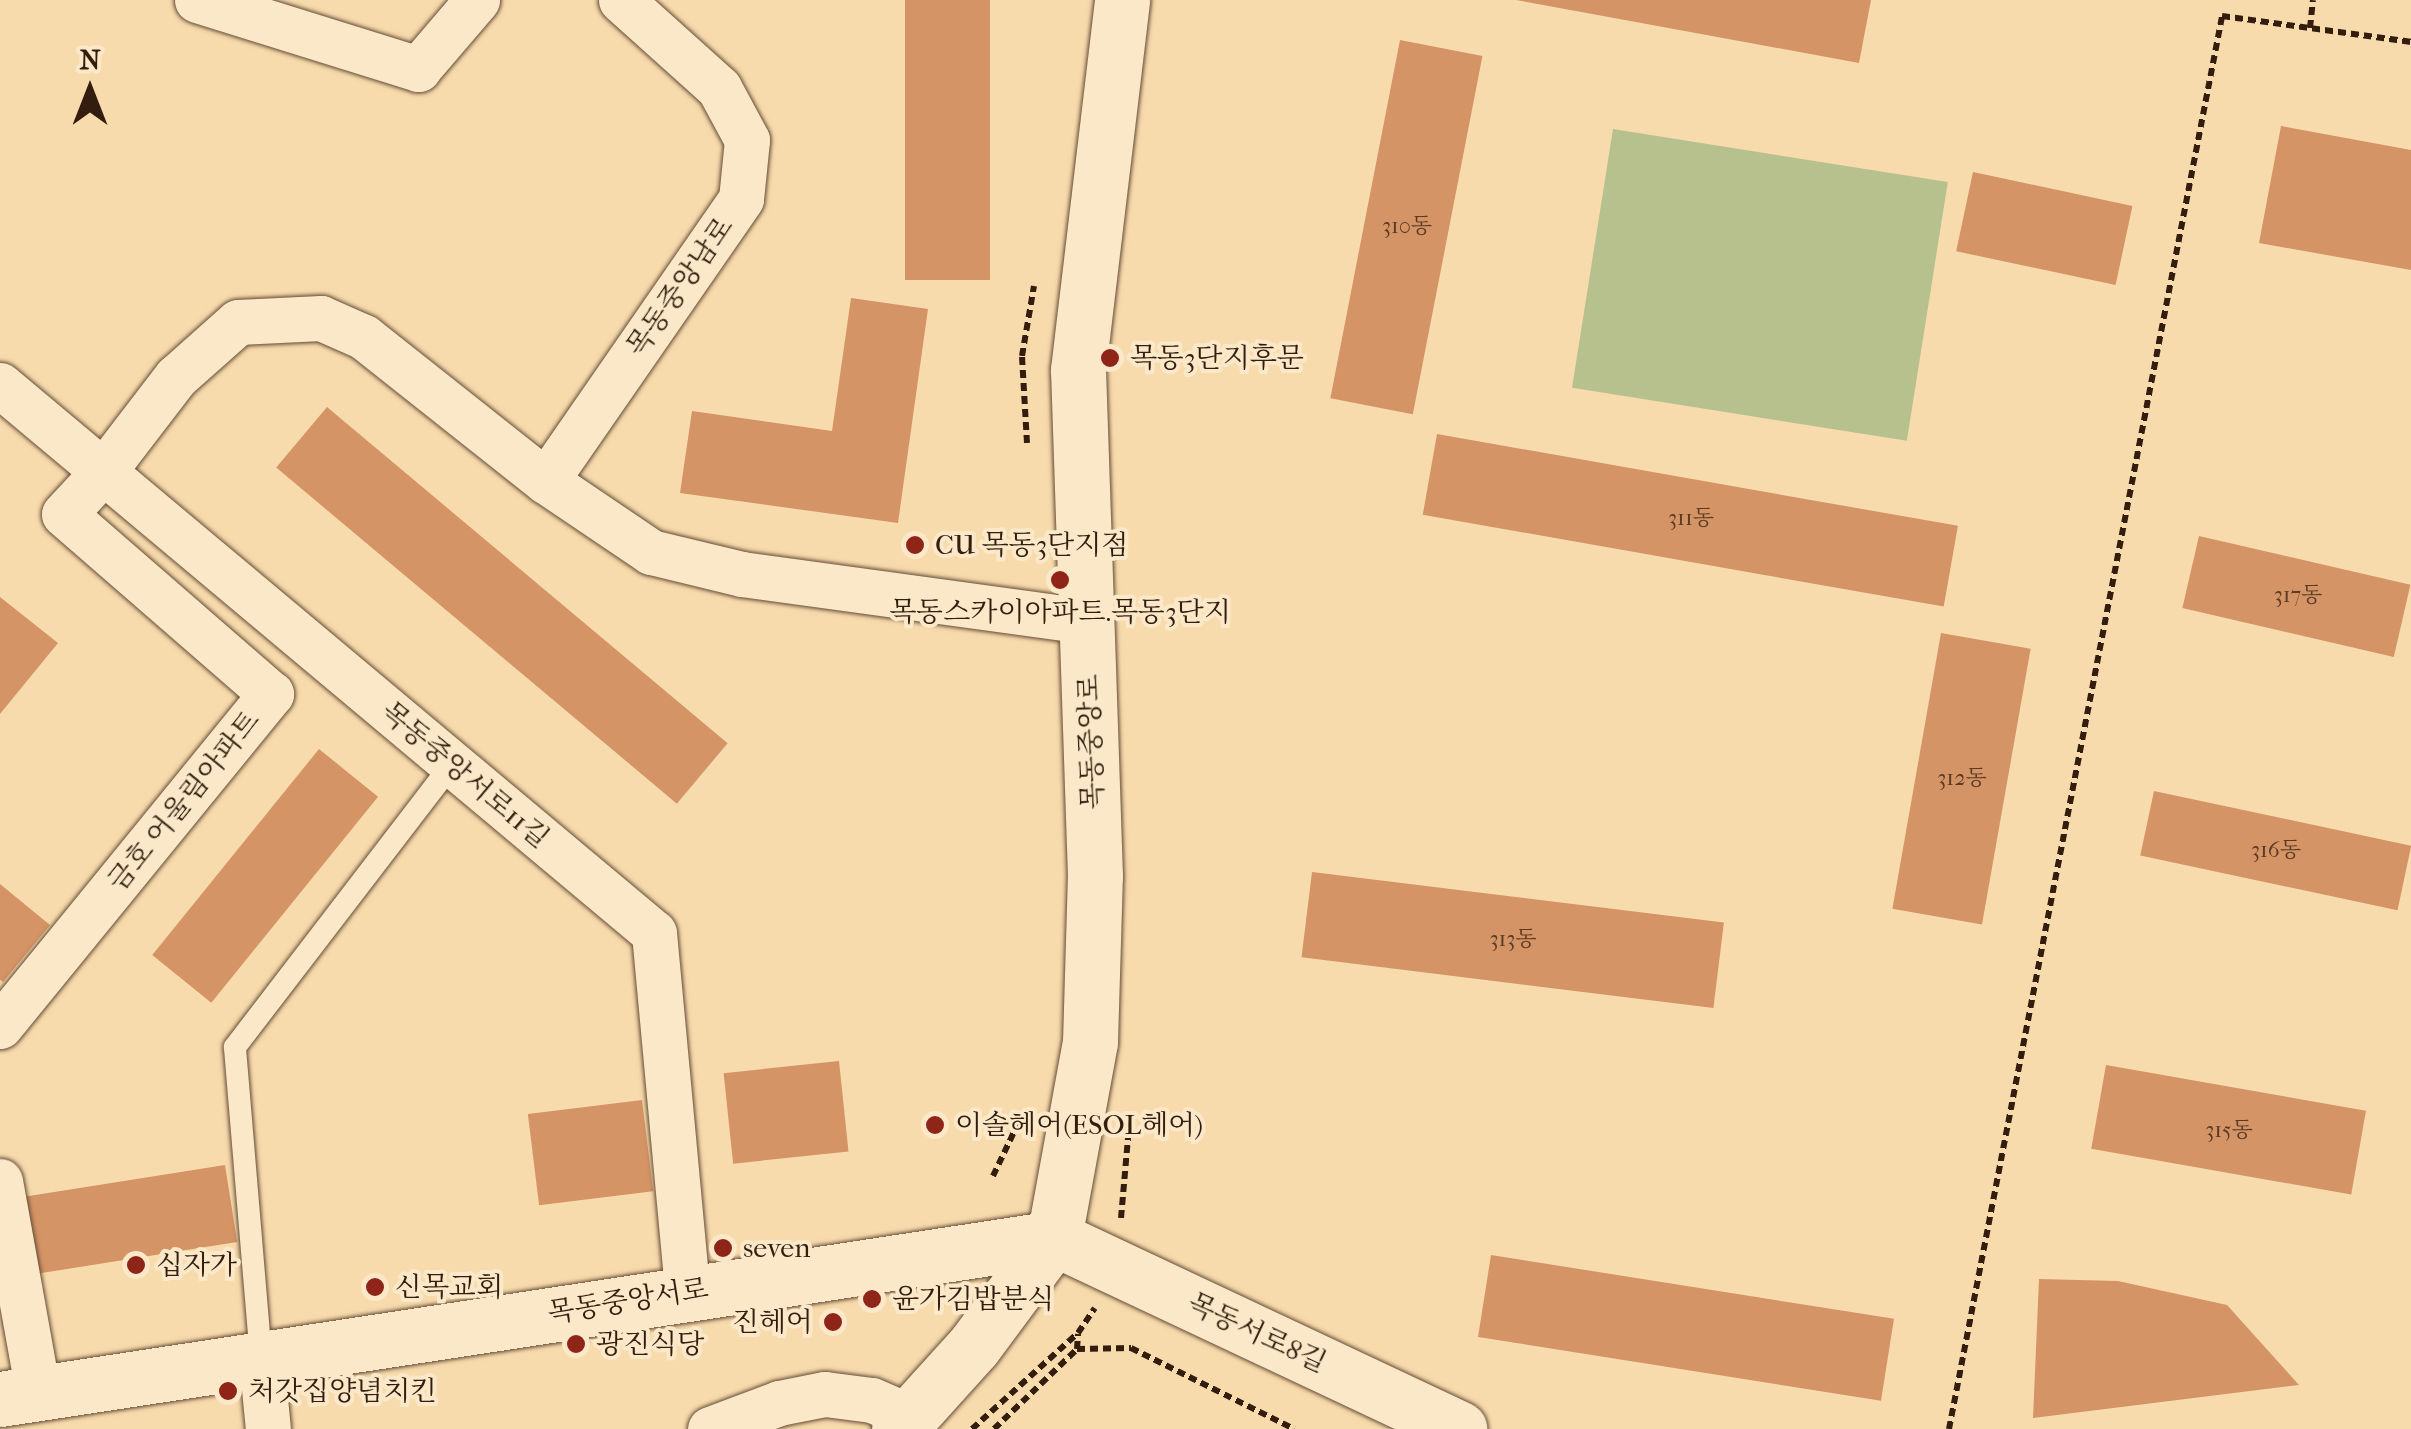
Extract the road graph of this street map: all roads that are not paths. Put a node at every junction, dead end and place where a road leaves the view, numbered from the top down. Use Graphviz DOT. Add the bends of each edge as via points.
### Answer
graph roads {
  1 [pos="197,0"];
  2 [pos="477,0"];
  3 [pos="621,0"];
  4 [pos="1122,0"];
  5 [pos="0,386"];
  6 [pos="103,472"];
  7 [pos="546,481"];
  8 [pos="1087,621"];
  9 [pos="452,764"];
  10 [pos="0,1026"];
  11 [pos="0,1181"];
  12 [pos="1054,1238"];
  13 [pos="686,1292"];
  14 [pos="261,1358"];
  15 [pos="20,1404"];
  16 [pos="905,1423"];
  17 [pos="268,1429"];
  18 [pos="710,1429"];
  19 [pos="1459,1429"];
  1 -- 2 [label="street" via="418,69"];
  3 -- 7 [label="street, 목동중앙남로" via="720,88 747,140 741,199"];
  4 -- 8 [label="street, 목동중앙로" via="1078,370"];
  5 -- 6 [label="street, 목동중앙서로11길"];
  6 -- 7 [label="street" via="176,376 238,322 321,318 364,337"];
  6 -- 9 [label="street, 목동중앙서로11길"];
  6 -- 10 [label="street, 금호 어울림아파트" via="64,514 272,694"];
  7 -- 8 [label="street" via="652,552 742,574"];
  8 -- 12 [label="street, 목동중앙로" via="1095,876 1090,1042"];
  9 -- 13 [label="street, 목동중앙서로11길" via="654,933"];
  9 -- 14 [label="lane" via="235,1048"];
  11 -- 15 [label="street"];
  12 -- 13 [label="street, 목동중앙서로"];
  12 -- 16 [label="street, 목동중앙로" via="974,1346"];
  12 -- 19 [label="street, 목동서로8길"];
  13 -- 14 [label="street, 목동중앙서로"];
  14 -- 15 [label="street, 목동중앙서로"];
  14 -- 17 [label="street"];
  16 -- 18 [label="street" via="872,1400 825,1394"];
}
